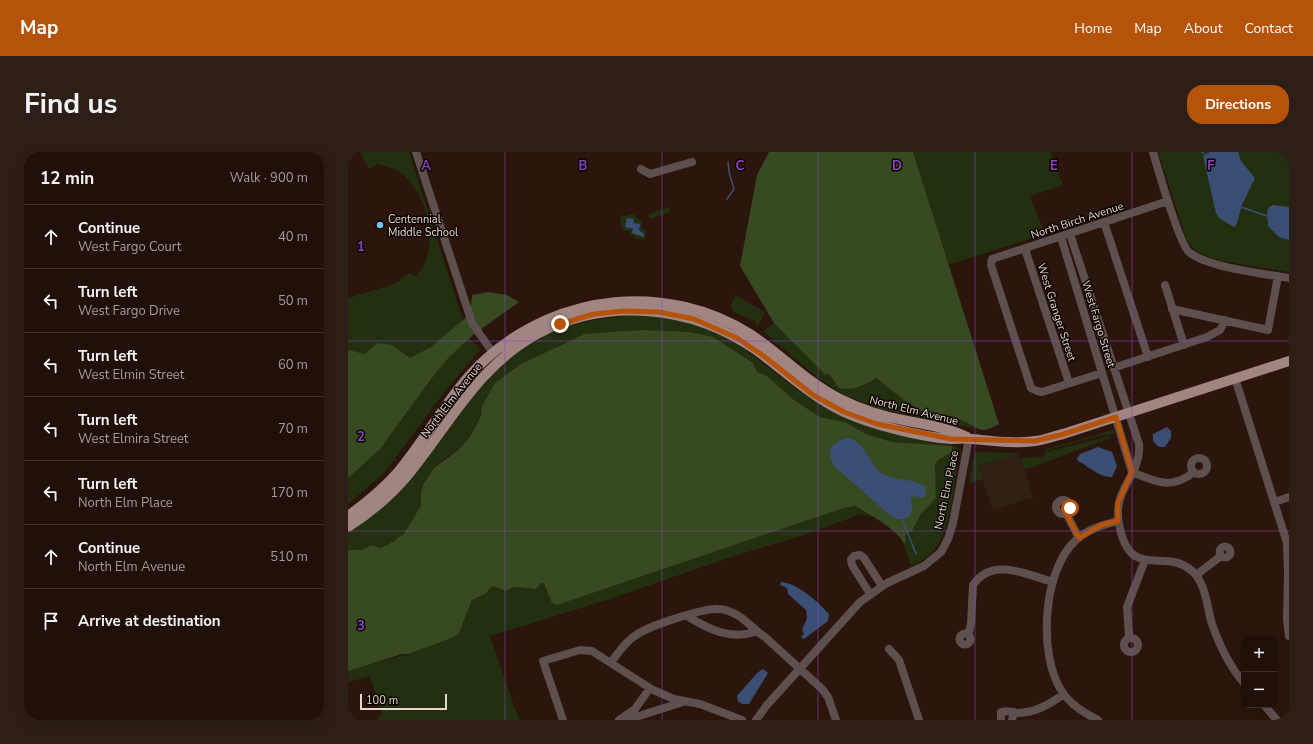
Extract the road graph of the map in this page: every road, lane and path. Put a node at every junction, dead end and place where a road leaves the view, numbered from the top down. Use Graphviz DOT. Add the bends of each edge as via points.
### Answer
graph roads {
  1 [pos="416,152"];
  2 [pos="1153,152"];
  3 [pos="692,162"];
  4 [pos="641,169"];
  5 [pos="1168,201"];
  6 [pos="1104,222"];
  7 [pos="1070,234"];
  8 [pos="1061,236"];
  9 [pos="1025,249"];
  10 [pos="1278,276"];
  11 [pos="1289,278"];
  12 [pos="1165,285"];
  13 [pos="1172,309"];
  14 [pos="1225,320"];
  15 [pos="1184,345"];
  16 [pos="496,356"];
  17 [pos="1148,357"];
  18 [pos="1289,361"];
  19 [pos="1114,368"];
  20 [pos="1102,373"];
  21 [pos="1235,378"];
  22 [pos="1069,383"];
  23 [pos="1129,413"];
  24 [pos="1116,417"];
  25 [pos="969,438"];
  26 [pos="1132,472"];
  27 [pos="1194,472"];
  28 [pos="1289,497"];
  29 [pos="1274,502"];
  30 [pos="1066,513"];
  31 [pos="348,516"];
  32 [pos="1118,521"];
  33 [pos="348,528"];
  34 [pos="1079,538"];
  35 [pos="1221,556"];
  36 [pos="1145,560"];
  37 [pos="1196,575"];
  38 [pos="1053,582"];
  39 [pos="882,586"];
  40 [pos="870,594"];
  41 [pos="687,616"];
  42 [pos="755,632"];
  43 [pos="968,635"];
  44 [pos="1289,636"];
  45 [pos="1129,637"];
  46 [pos="889,649"];
  47 [pos="611,662"];
  48 [pos="800,668"];
  49 [pos="1241,678"];
  50 [pos="650,688"];
  51 [pos="1064,694"];
  52 [pos="684,701"];
  53 [pos="1267,708"];
  54 [pos="1013,716"];
  55 [pos="563,720"];
  56 [pos="619,720"];
  57 [pos="626,720"];
  58 [pos="742,720"];
  59 [pos="756,720"];
  60 [pos="836,720"];
  61 [pos="919,720"];
  62 [pos="1001,720"];
  63 [pos="1098,720"];
  64 [pos="1277,720"];
  1 -- 16 [label="street" via="472,323"];
  2 -- 5 [label="street"];
  3 -- 4 [label="street" via="650,174"];
  5 -- 6 [label="street, North Birch Avenue"];
  5 -- 10 [label="street" via="1187,250 1198,259"];
  6 -- 7 [label="street, North Birch Avenue"];
  6 -- 17 [label="street"];
  7 -- 8 [label="street, North Birch Avenue"];
  7 -- 19 [label="street, West Fargo Street"];
  8 -- 9 [label="street, North Birch Avenue"];
  8 -- 20 [label="street, West Fargo Street"];
  9 -- 22 [label="street, West Granger Street"];
  9 -- 22 [label="street, North Birch Avenue" via="992,260 991,265 1031,388 1042,392"];
  10 -- 11 [label="street"];
  10 -- 14 [label="street" via="1268,330"];
  12 -- 13 [label="street"];
  13 -- 14 [label="street"];
  13 -- 15 [label="street"];
  14 -- 15 [label="street" via="1220,330"];
  15 -- 17 [label="street"];
  16 -- 25 [label="main road, North Elm Avenue" via="521,332 554,316 581,307 612,307 638,301 671,304 751,335 808,380 837,398 870,412 952,429"];
  16 -- 31 [label="main road, North Elm Avenue" via="462,386 398,471 373,497"];
  16 -- 33 [label="main road, North Elm Avenue" via="397,487"];
  17 -- 19 [label="street"];
  18 -- 21 [label="main road, North Elm Place"];
  19 -- 23 [label="street, West Fargo Street"];
  20 -- 22 [label="street"];
  20 -- 24 [label="street, West Fargo Street"];
  21 -- 23 [label="main road, North Elm Place"];
  21 -- 29 [label="street"];
  23 -- 24 [label="main road, North Elm Place"];
  23 -- 26 [label="street, West Fargo Street" via="1140,452"];
  24 -- 25 [label="main road, North Elm Place" via="1035,441 1002,442"];
  24 -- 26 [label="street, West Fargo Street"];
  25 -- 39 [label="street, North Elm Place" via="953,523 945,546 924,566"];
  26 -- 27 [label="street" via="1155,481 1170,483 1182,480"];
  26 -- 32 [label="street, West Fargo Street" via="1118,502"];
  28 -- 29 [label="street"];
  29 -- 44 [label="street" via="1287,543"];
  30 -- 34 [label="street"];
  32 -- 34 [label="street" via="1101,525"];
  32 -- 36 [label="street, West Fargo Street" via="1127,547 1137,557"];
  34 -- 38 [label="street" via="1065,552 1057,566"];
  35 -- 37 [label="street"];
  36 -- 37 [label="street" via="1178,564 1187,567"];
  36 -- 45 [label="street" via="1127,607"];
  37 -- 49 [label="street" via="1225,654"];
  38 -- 43 [label="street" via="1008,569 992,570 973,586"];
  38 -- 51 [label="street" via="1047,618 1048,650 1054,676"];
  39 -- 40 [label="street, North Elm Place"];
  39 -- 40 [label="street" via="864,558 860,555 854,556 851,560 852,565"];
  40 -- 48 [label="street, North Elm Place" via="850,612"];
  41 -- 42 [label="street" via="708,629 732,635"];
  41 -- 42 [label="street" via="701,610 718,609 733,613 747,621"];
  41 -- 47 [label="street" via="640,633 628,642"];
  42 -- 48 [label="street" via="765,637"];
  46 -- 61 [label="street" via="900,660"];
  47 -- 50 [label="street"];
  47 -- 55 [label="street" via="599,654 586,650 543,661"];
  48 -- 59 [label="street, North Elm Place" via="766,705"];
  48 -- 60 [label="street" via="826,693"];
  50 -- 52 [label="street"];
  50 -- 56 [label="street" via="635,709"];
  51 -- 54 [label="street" via="1048,706"];
  51 -- 63 [label="street" via="1086,714"];
  52 -- 57 [label="street"];
  52 -- 58 [label="street" via="700,704"];
  53 -- 64 [label="street"];
  54 -- 62 [label="street" via="1009,710 1001,712"];
}
